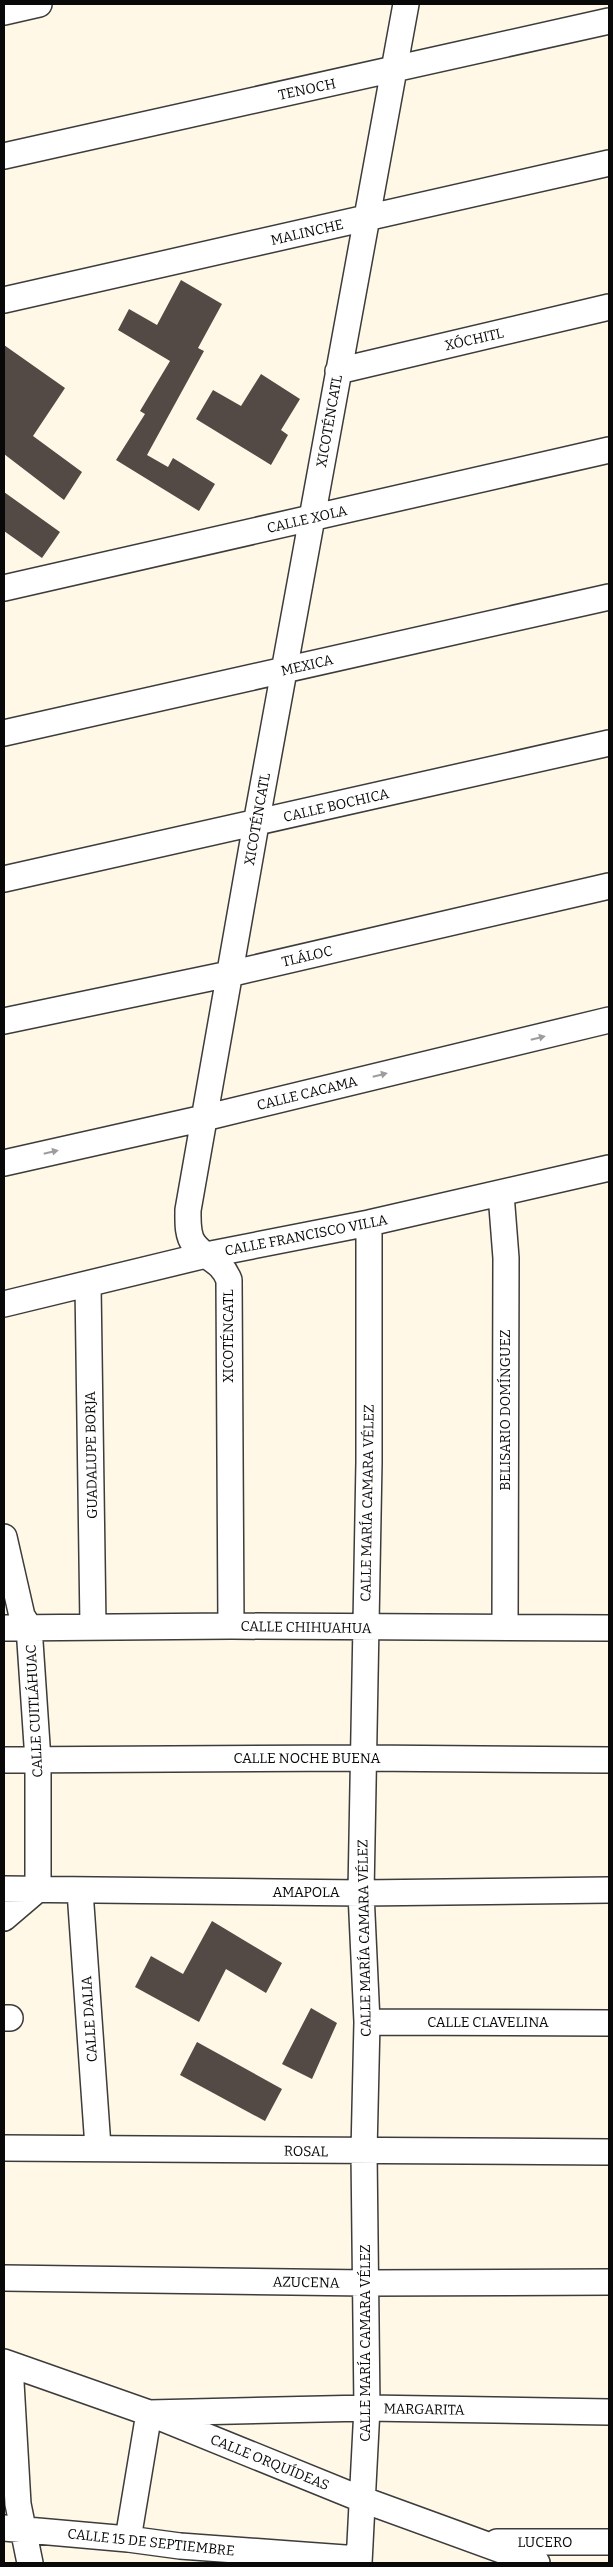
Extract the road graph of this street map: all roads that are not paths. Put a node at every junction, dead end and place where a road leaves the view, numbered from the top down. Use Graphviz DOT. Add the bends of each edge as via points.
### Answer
graph roads {
  1 [pos="39,4"];
  2 [pos="406,4"];
  3 [pos="4,12"];
  4 [pos="609,21"];
  5 [pos="393,70"];
  6 [pos="4,156"];
  7 [pos="609,163"];
  8 [pos="366,218"];
  9 [pos="4,300"];
  10 [pos="609,307"];
  11 [pos="338,371"];
  12 [pos="609,450"];
  13 [pos="311,518"];
  14 [pos="4,588"];
  15 [pos="609,597"];
  16 [pos="284,671"];
  17 [pos="4,733"];
  18 [pos="609,743"];
  19 [pos="256,824"];
  20 [pos="4,879"];
  21 [pos="609,886"];
  22 [pos="229,974"];
  23 [pos="609,1020"];
  24 [pos="4,1022"];
  25 [pos="204,1118"];
  26 [pos="4,1163"];
  27 [pos="609,1168"];
  28 [pos="501,1194"];
  29 [pos="369,1223"];
  30 [pos="206,1255"];
  31 [pos="88,1285"];
  32 [pos="4,1304"];
  33 [pos="4,1537"];
  34 [pos="93,1626"];
  35 [pos="231,1626"];
  36 [pos="505,1626"];
  37 [pos="4,1628"];
  38 [pos="29,1628"];
  39 [pos="364,1628"];
  40 [pos="609,1628"];
  41 [pos="364,1758"];
  42 [pos="4,1760"];
  43 [pos="38,1760"];
  44 [pos="609,1760"];
  45 [pos="4,1889"];
  46 [pos="38,1889"];
  47 [pos="609,1890"];
  48 [pos="80,1891"];
  49 [pos="361,1893"];
  50 [pos="4,1918"];
  51 [pos="367,2022"];
  52 [pos="609,2023"];
  53 [pos="98,2147"];
  54 [pos="4,2148"];
  55 [pos="364,2152"];
  56 [pos="609,2152"];
  57 [pos="4,2278"];
  58 [pos="609,2282"];
  59 [pos="366,2283"];
  60 [pos="7,2364"];
  61 [pos="367,2408"];
  62 [pos="609,2412"];
  63 [pos="149,2413"];
  64 [pos="361,2499"];
  65 [pos="13,2528"];
  66 [pos="128,2539"];
  67 [pos="481,2542"];
  68 [pos="609,2542"];
  69 [pos="179,2555"];
  70 [pos="359,2561"];
  71 [pos="30,2563"];
  72 [pos="536,2563"];
  1 -- 3 [label="street"];
  2 -- 5 [label="street, XICOTÉNCATL"];
  4 -- 5 [label="street, TENOCH"];
  5 -- 6 [label="street, TENOCH"];
  5 -- 8 [label="street, XICOTÉNCATL"];
  7 -- 8 [label="street, MALINCHE"];
  8 -- 9 [label="street, MALINCHE"];
  8 -- 11 [label="street, XICOTÉNCATL"];
  10 -- 11 [label="street, XÓCHITL"];
  11 -- 13 [label="street, XICOTÉNCATL"];
  12 -- 13 [label="street, CALLE XOLA"];
  13 -- 14 [label="street, CALLE XOLA"];
  13 -- 16 [label="street, XICOTÉNCATL"];
  15 -- 16 [label="street, MEXICA"];
  16 -- 17 [label="street, MEXICA"];
  16 -- 19 [label="street, XICOTÉNCATL"];
  18 -- 19 [label="street, CALLE BOCHICA"];
  19 -- 20 [label="street, CALLE BOCHICA"];
  19 -- 22 [label="street, XICOTÉNCATL"];
  21 -- 22 [label="street, TLÁLOC"];
  22 -- 24 [label="street, TLÁLOC"];
  22 -- 25 [label="street, XICOTÉNCATL"];
  25 -- 23 [label="street, CALLE CACAMA, one-way"];
  26 -- 25 [label="street, CALLE CACAMA, one-way"];
  25 -- 30 [label="street, XICOTÉNCATL" via="188,1210 188,1230 193,1244"];
  27 -- 28 [label="street, CALLE FRANCISCO VILLA"];
  28 -- 29 [label="street, CALLE FRANCISCO VILLA"];
  28 -- 36 [label="street, BELISARIO DOMÍNGUEZ" via="506,1258"];
  29 -- 30 [label="street, CALLE FRANCISCO VILLA"];
  29 -- 39 [label="street, CALLE MARÍA CAMARA VÉLEZ" via="369,1462"];
  30 -- 31 [label="street, CALLE FRANCISCO VILLA"];
  30 -- 35 [label="street, XICOTÉNCATL" via="224,1269 229,1280"];
  31 -- 32 [label="street, CALLE FRANCISCO VILLA"];
  31 -- 34 [label="street, GUADALUPE BORJA"];
  33 -- 38 [label="street, CALLE CUITLÁHUAC" via="22,1616"];
  34 -- 35 [label="street, CALLE CHIHUAHUA"];
  34 -- 38 [label="street, CALLE CHIHUAHUA"];
  35 -- 39 [label="street, CALLE CHIHUAHUA"];
  36 -- 39 [label="street, CALLE CHIHUAHUA"];
  36 -- 40 [label="street, CALLE CHIHUAHUA"];
  37 -- 38 [label="street, CALLE CHIHUAHUA"];
  38 -- 43 [label="street, CALLE CUITLÁHUAC"];
  39 -- 41 [label="street, CALLE MARÍA CAMARA VÉLEZ"];
  41 -- 43 [label="street, CALLE NOCHE BUENA"];
  41 -- 44 [label="street, CALLE NOCHE BUENA"];
  41 -- 49 [label="street, CALLE MARÍA CAMARA VÉLEZ"];
  42 -- 43 [label="street, CALLE NOCHE BUENA"];
  43 -- 46 [label="street, CALLE CUITLÁHUAC"];
  45 -- 46 [label="street, AMAPOLA"];
  46 -- 48 [label="street, AMAPOLA"];
  46 -- 50 [label="street"];
  47 -- 49 [label="street, AMAPOLA"];
  48 -- 49 [label="street, AMAPOLA"];
  48 -- 53 [label="street, CALLE DALIA"];
  49 -- 51 [label="street, CALLE MARÍA CAMARA VÉLEZ"];
  51 -- 52 [label="street, CALLE CLAVELINA"];
  51 -- 55 [label="street, CALLE MARÍA CAMARA VÉLEZ"];
  53 -- 54 [label="street, ROSAL"];
  53 -- 55 [label="street, ROSAL"];
  55 -- 56 [label="street, ROSAL"];
  55 -- 59 [label="street, CALLE MARÍA CAMARA VÉLEZ"];
  57 -- 59 [label="street, AZUCENA"];
  58 -- 59 [label="street, AZUCENA"];
  59 -- 61 [label="street, CALLE MARÍA CAMARA VÉLEZ"];
  60 -- 63 [label="street, CALLE ORQUÍDEAS"];
  60 -- 65 [label="street" via="18,2504"];
  61 -- 62 [label="street, MARGARITA"];
  61 -- 63 [label="street, MARGARITA"];
  61 -- 64 [label="street, CALLE MARÍA CAMARA VÉLEZ"];
  63 -- 64 [label="street, CALLE ORQUÍDEAS"];
  63 -- 66 [label="street"];
  64 -- 67 [label="street, CALLE ORQUÍDEAS"];
  64 -- 70 [label="street, CALLE MARÍA CAMARA VÉLEZ"];
  65 -- 66 [label="street, CALLE 15 DE SEPTIEMBRE"];
  65 -- 71 [label="street"];
  66 -- 69 [label="street, CALLE 15 DE SEPTIEMBRE"];
  67 -- 68 [label="street, LUCERO"];
  67 -- 72 [label="street, CALLE ORQUÍDEAS"];
  69 -- 70 [label="street, CALLE 15 DE SEPTIEMBRE"];
}
